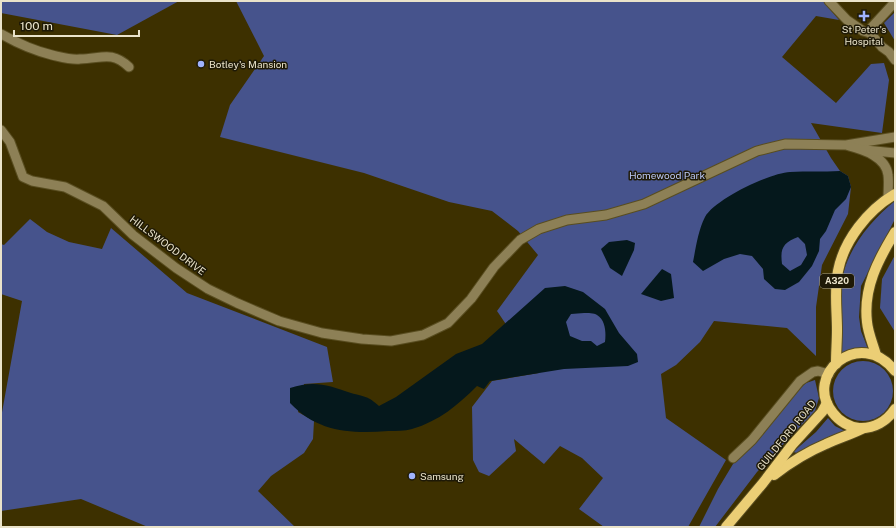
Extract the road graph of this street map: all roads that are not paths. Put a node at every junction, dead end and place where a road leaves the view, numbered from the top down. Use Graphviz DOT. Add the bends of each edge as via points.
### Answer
graph roads {
  1 [pos="829,1"];
  2 [pos="895,2"];
  3 [pos="870,33"];
  4 [pos="1,34"];
  5 [pos="895,60"];
  6 [pos="129,68"];
  7 [pos="1,130"];
  8 [pos="895,136"];
  9 [pos="846,146"];
  10 [pos="862,150"];
  11 [pos="895,153"];
  12 [pos="892,196"];
  13 [pos="895,232"];
  14 [pos="876,355"];
  15 [pos="836,364"];
  16 [pos="895,371"];
  17 [pos="829,374"];
  18 [pos="827,403"];
  19 [pos="895,409"];
  20 [pos="895,420"];
  21 [pos="884,421"];
  22 [pos="864,428"];
  23 [pos="732,458"];
  24 [pos="763,483"];
  25 [pos="726,527"];
  1 -- 3 [label="street" via="862,31"];
  2 -- 3 [label="street" via="872,27"];
  3 -- 5 [label="street"];
  4 -- 6 [label="street" via="51,55 79,60 108,56 120,59"];
  7 -- 9 [label="street, HILLSWOOD DRIVE" via="10,142 23,177 65,187 103,206 133,235 208,289 286,323 362,340 391,340 423,335 448,323 520,240 539,229 567,220 606,214 644,204 757,151 785,144"];
  8 -- 9 [label="street, HILLSWOOD DRIVE"];
  9 -- 10 [label="street, HILLSWOOD DRIVE"];
  10 -- 11 [label="street, HILLSWOOD DRIVE"];
  10 -- 12 [label="street, HILLSWOOD DRIVE" via="883,163"];
  12 -- 15 [label="main road, A320" via="860,225 847,246 838,271 835,295"];
  13 -- 14 [label="main road, A320" via="875,269 867,292 867,324"];
  14 -- 15 [label="main road" via="850,355"];
  14 -- 16 [label="main road"];
  15 -- 17 [label="main road"];
  17 -- 18 [label="main road" via="825,384"];
  17 -- 23 [label="street" via="813,372 800,381 752,440"];
  18 -- 22 [label="main road" via="842,422"];
  18 -- 24 [label="main road, GUILDFORD ROAD"];
  19 -- 21 [label="main road"];
  20 -- 21 [label="main road"];
  21 -- 22 [label="main road, GUILDFORD ROAD"];
  22 -- 24 [label="main road, GUILDFORD ROAD" via="800,456"];
  24 -- 25 [label="main road, GUILDFORD ROAD"];
}
